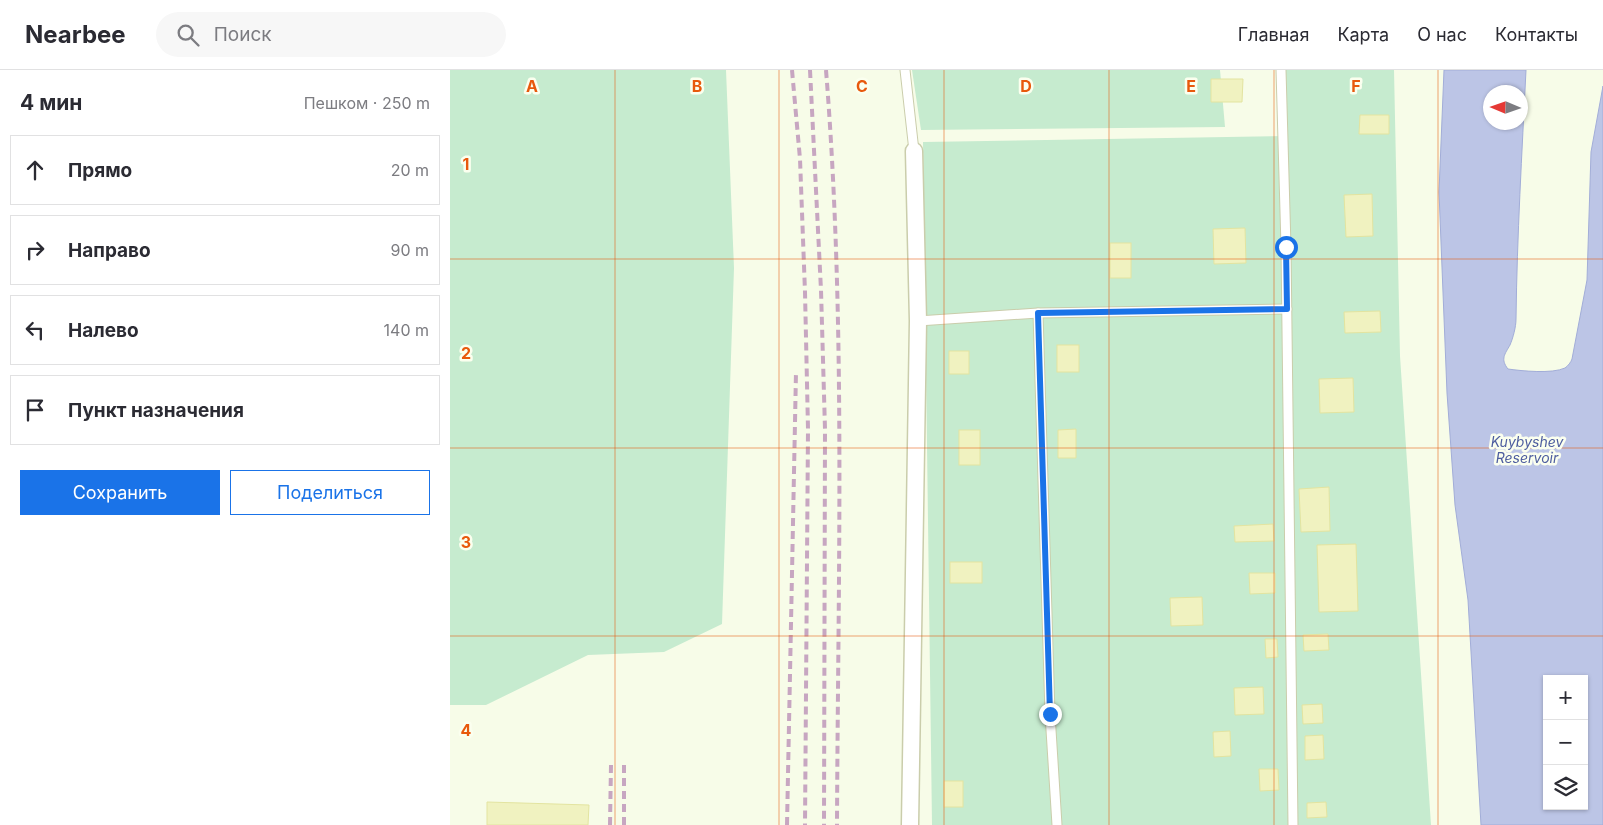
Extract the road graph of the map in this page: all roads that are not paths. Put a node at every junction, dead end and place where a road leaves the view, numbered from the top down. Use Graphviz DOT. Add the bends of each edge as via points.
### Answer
graph roads {
  1 [pos="905,70"];
  2 [pos="1281,70"];
  3 [pos="914,151"];
  4 [pos="1287,309"];
  5 [pos="1038,313"];
  6 [pos="918,321"];
  7 [pos="910,825"];
  8 [pos="1057,825"];
  9 [pos="1293,825"];
  1 -- 3 [label="lane"];
  2 -- 4 [label="lane"];
  3 -- 6 [label="street"];
  4 -- 5 [label="lane"];
  4 -- 9 [label="lane"];
  5 -- 6 [label="lane"];
  5 -- 8 [label="lane" via="1050,714"];
  6 -- 7 [label="street"];
}
